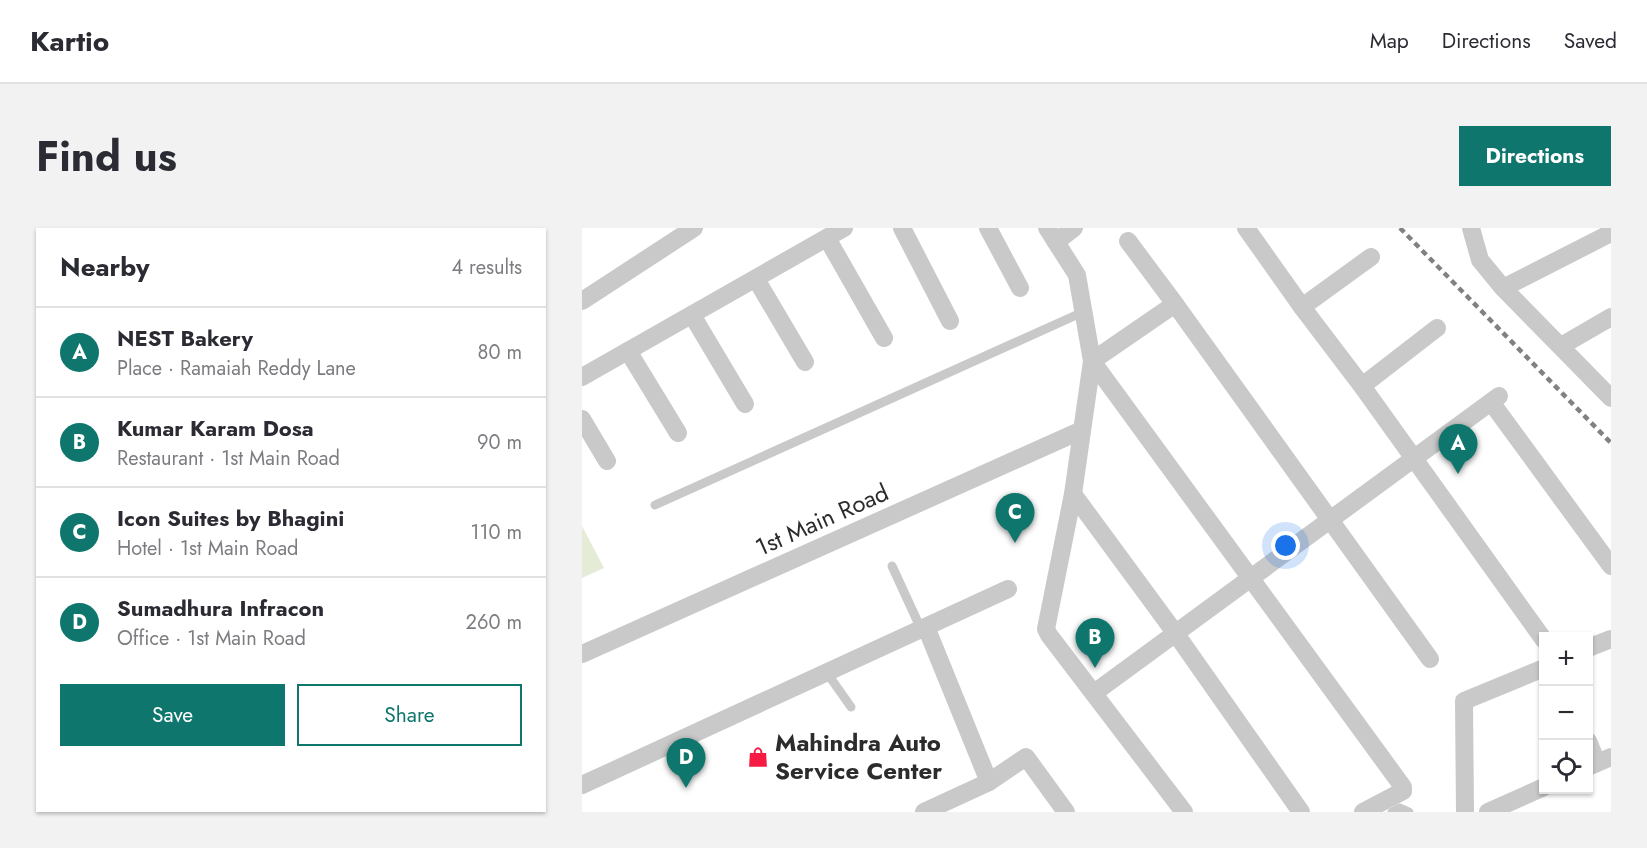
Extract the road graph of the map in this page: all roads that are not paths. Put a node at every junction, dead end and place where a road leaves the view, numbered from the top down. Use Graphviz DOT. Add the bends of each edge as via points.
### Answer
graph roads {
  1 [pos="694,228"];
  2 [pos="844,228"];
  3 [pos="902,228"];
  4 [pos="988,228"];
  5 [pos="1074,228"];
  6 [pos="1472,228"];
  7 [pos="1252,230"];
  8 [pos="1611,233"];
  9 [pos="1051,235"];
  10 [pos="827,238"];
  11 [pos="1128,241"];
  12 [pos="1371,257"];
  13 [pos="756,279"];
  14 [pos="1020,288"];
  15 [pos="1503,288"];
  16 [pos="582,301"];
  17 [pos="1175,304"];
  18 [pos="1302,307"];
  19 [pos="1083,312"];
  20 [pos="692,315"];
  21 [pos="1611,317"];
  22 [pos="950,321"];
  23 [pos="1437,328"];
  24 [pos="884,338"];
  25 [pos="1561,346"];
  26 [pos="628,351"];
  27 [pos="1092,361"];
  28 [pos="805,362"];
  29 [pos="582,377"];
  30 [pos="1362,386"];
  31 [pos="1611,398"];
  32 [pos="745,404"];
  33 [pos="582,419"];
  34 [pos="1082,430"];
  35 [pos="678,433"];
  36 [pos="1415,459"];
  37 [pos="607,461"];
  38 [pos="1073,494"];
  39 [pos="655,505"];
  40 [pos="1330,521"];
  41 [pos="892,566"];
  42 [pos="1611,566"];
  43 [pos="1251,579"];
  44 [pos="1008,589"];
  45 [pos="924,628"];
  46 [pos="1539,633"];
  47 [pos="1176,634"];
  48 [pos="1611,639"];
  49 [pos="1593,646"];
  50 [pos="582,654"];
  51 [pos="1430,659"];
  52 [pos="1539,670"];
  53 [pos="826,673"];
  54 [pos="1095,693"];
  55 [pos="851,707"];
  56 [pos="989,782"];
  57 [pos="582,786"];
  58 [pos="1539,789"];
  59 [pos="924,812"];
  60 [pos="1066,812"];
  61 [pos="1184,812"];
  62 [pos="1301,812"];
  63 [pos="1363,812"];
  64 [pos="1392,812"];
  65 [pos="1409,812"];
  66 [pos="1465,812"];
  67 [pos="1488,812"];
  1 -- 16 [label="street"];
  2 -- 10 [label="street"];
  3 -- 22 [label="street"];
  4 -- 14 [label="street"];
  5 -- 9 [label="street"];
  6 -- 15 [label="street" via="1480,260"];
  7 -- 18 [label="street"];
  8 -- 15 [label="street"];
  9 -- 19 [label="street" via="1077,275"];
  10 -- 13 [label="street"];
  10 -- 24 [label="street"];
  11 -- 17 [label="street"];
  12 -- 18 [label="street"];
  13 -- 20 [label="street"];
  13 -- 28 [label="street"];
  15 -- 25 [label="street"];
  17 -- 27 [label="street"];
  17 -- 40 [label="street"];
  18 -- 30 [label="street"];
  19 -- 27 [label="street"];
  19 -- 39 [label="lane"];
  20 -- 26 [label="street"];
  20 -- 32 [label="street"];
  21 -- 25 [label="street"];
  23 -- 30 [label="street"];
  25 -- 31 [label="street"];
  26 -- 29 [label="street"];
  26 -- 35 [label="street"];
  27 -- 34 [label="street"];
  27 -- 43 [label="street"];
  30 -- 36 [label="street"];
  33 -- 37 [label="street"];
  34 -- 38 [label="street"];
  34 -- 50 [label="street, 1st Main Road"];
  36 -- 40 [label="street"];
  36 -- 42 [label="street" via="1495,399"];
  36 -- 46 [label="street"];
  38 -- 47 [label="street"];
  38 -- 54 [label="street" via="1046,629"];
  40 -- 43 [label="street"];
  40 -- 51 [label="street"];
  41 -- 45 [label="lane"];
  43 -- 47 [label="street"];
  43 -- 63 [label="street" via="1403,787 1403,791"];
  44 -- 45 [label="street"];
  45 -- 53 [label="street"];
  45 -- 56 [label="street"];
  47 -- 54 [label="street"];
  47 -- 62 [label="street"];
  48 -- 49 [label="street"];
  52 -- 66 [label="street" via="1464,701"];
  53 -- 55 [label="lane"];
  53 -- 57 [label="street"];
  54 -- 61 [label="street"];
  56 -- 59 [label="street"];
  56 -- 60 [label="street" via="1026,757"];
  58 -- 67 [label="street"];
  64 -- 65 [label="lane" via="1400,808"];
}
